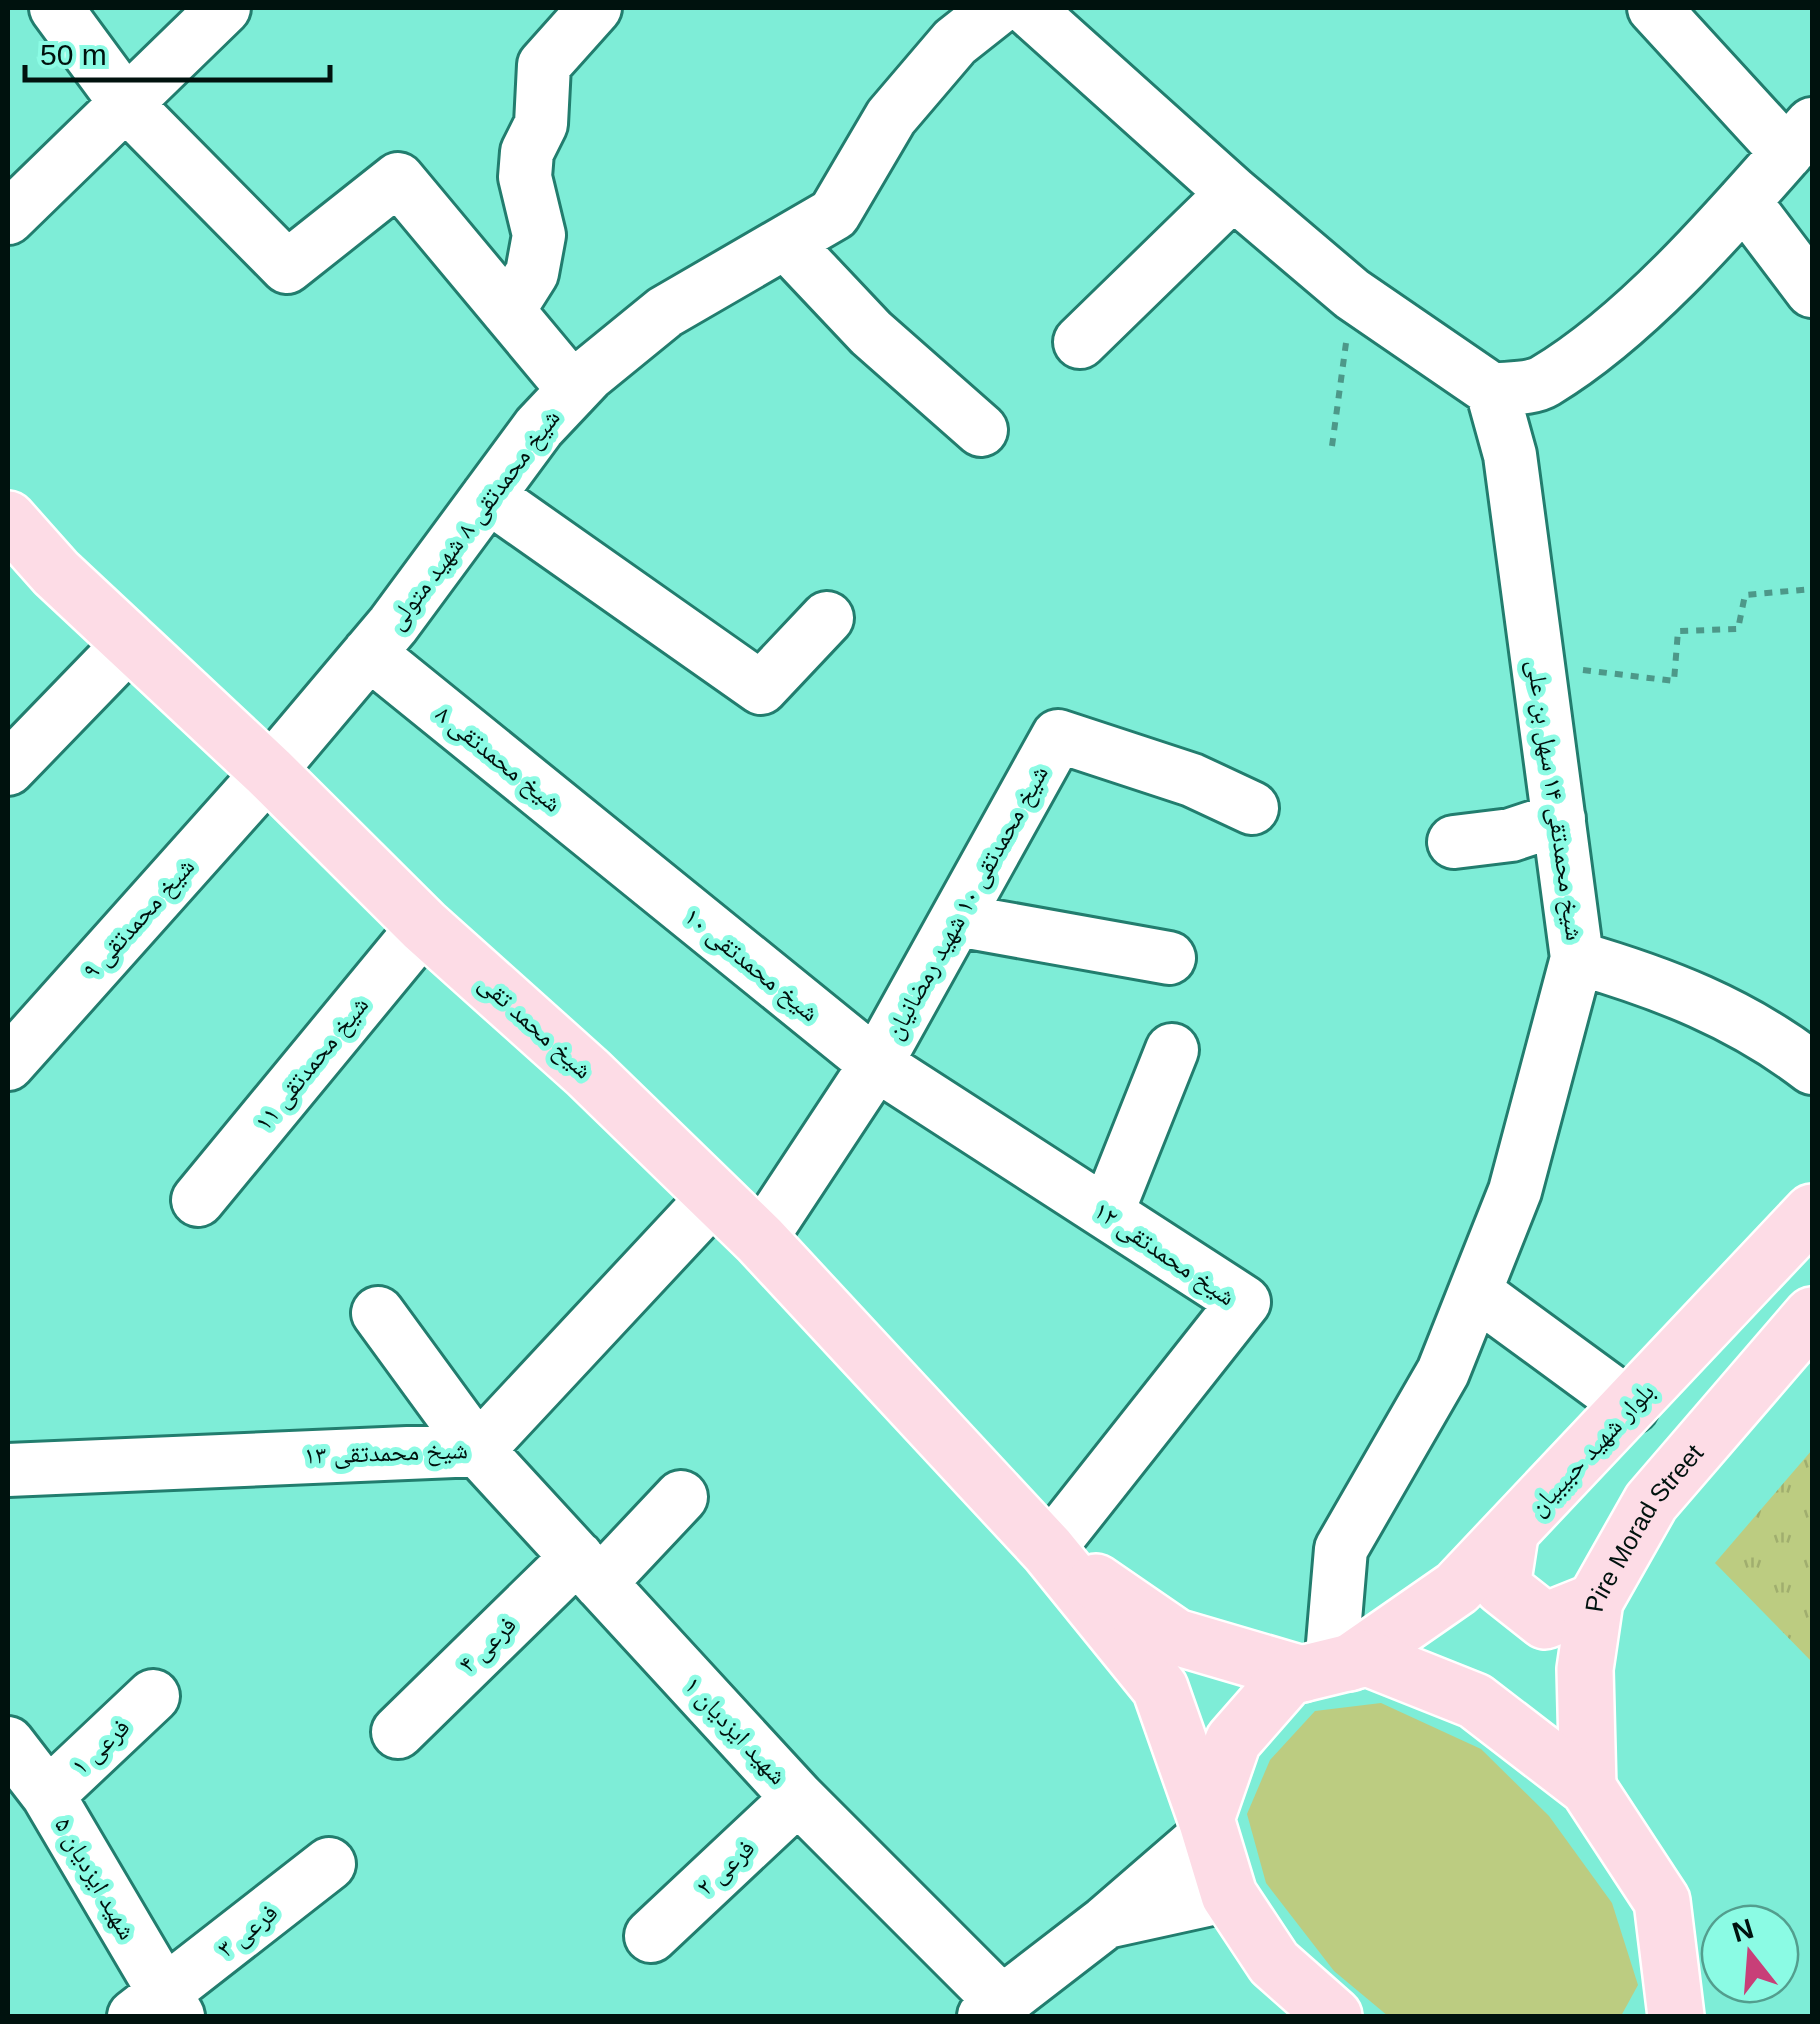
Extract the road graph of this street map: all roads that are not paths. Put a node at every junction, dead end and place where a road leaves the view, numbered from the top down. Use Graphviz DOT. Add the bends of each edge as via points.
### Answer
graph roads {
  1 [pos="56,8"];
  2 [pos="224,8"];
  3 [pos="595,8"];
  4 [pos="998,8"];
  5 [pos="1027,8"];
  6 [pos="1654,8"];
  7 [pos="128,106"];
  8 [pos="1800,138"];
  9 [pos="1232,193"];
  10 [pos="1744,201"];
  11 [pos="8,218"];
  12 [pos="787,244"];
  13 [pos="1812,291"];
  14 [pos="508,311"];
  15 [pos="1080,342"];
  16 [pos="574,390"];
  17 [pos="1492,390"];
  18 [pos="981,430"];
  19 [pos="488,496"];
  20 [pos="8,519"];
  21 [pos="827,618"];
  22 [pos="132,642"];
  23 [pos="370,653"];
  24 [pos="8,769"];
  25 [pos="269,772"];
  26 [pos="1252,808"];
  27 [pos="1558,819"];
  28 [pos="1454,842"];
  29 [pos="628,863"];
  30 [pos="956,920"];
  31 [pos="424,926"];
  32 [pos="1169,958"];
  33 [pos="1577,958"];
  34 [pos="1172,1050"];
  35 [pos="8,1064"];
  36 [pos="876,1064"];
  37 [pos="1812,1068"];
  38 [pos="714,1196"];
  39 [pos="198,1200"];
  40 [pos="1812,1212"];
  41 [pos="1107,1214"];
  42 [pos="760,1240"];
  43 [pos="1475,1292"];
  44 [pos="378,1313"];
  45 [pos="1812,1315"];
  46 [pos="1632,1407"];
  47 [pos="478,1450"];
  48 [pos="8,1470"];
  49 [pos="681,1497"];
  50 [pos="1510,1535"];
  51 [pos="1048,1550"];
  52 [pos="588,1570"];
  53 [pos="1595,1601"];
  54 [pos="1327,1668"];
  55 [pos="153,1696"];
  56 [pos="398,1732"];
  57 [pos="8,1743"];
  58 [pos="1588,1788"];
  59 [pos="48,1795"];
  60 [pos="798,1798"];
  61 [pos="1208,1826"];
  62 [pos="329,1864"];
  63 [pos="1229,1895"];
  64 [pos="1106,1922"];
  65 [pos="651,1936"];
  66 [pos="1274,1963"];
  67 [pos="1671,2007"];
  68 [pos="993,2009"];
  69 [pos="159,2010"];
  70 [pos="1284,2016"];
  71 [pos="1334,2016"];
  1 -- 7 [label="street"];
  2 -- 7 [label="street"];
  3 -- 14 [label="street" via="544,65 541,124 527,152 525,177 539,235 532,273"];
  4 -- 12 [label="street, شیخ محمدتقی ۸ شهید متولی" via="954,42 891,118 834,214"];
  5 -- 9 [label="street"];
  6 -- 8 [label="street"];
  7 -- 11 [label="street"];
  7 -- 14 [label="street" via="287,268 398,179"];
  8 -- 10 [label="street"];
  9 -- 15 [label="street"];
  9 -- 17 [label="street" via="1352,294"];
  10 -- 13 [label="street"];
  10 -- 17 [label="street" via="1715,236 1542,384"];
  12 -- 16 [label="street, شیخ محمدتقی ۸ شهید متولی" via="664,312"];
  12 -- 18 [label="street" via="871,334"];
  14 -- 16 [label="street"];
  16 -- 19 [label="street, شیخ محمدتقی ۸ شهید متولی"];
  17 -- 27 [label="street, شیخ محمدتقی ۱۴ سهل بن علی" via="1510,455"];
  19 -- 21 [label="street" via="761,688"];
  19 -- 23 [label="street, شیخ محمدتقی ۸ شهید متولی"];
  20 -- 22 [label="main road, شیخ محمد تقی"];
  22 -- 24 [label="street"];
  22 -- 25 [label="main road, شیخ محمد تقی"];
  23 -- 25 [label="street, شیخ محمدتقی ۸ شهید متولی"];
  23 -- 29 [label="street, شیخ محمدتقی ۸"];
  25 -- 31 [label="main road, شیخ محمد تقی"];
  25 -- 35 [label="street, شیخ محمدتقی ۹"];
  26 -- 30 [label="street, شیخ محمدتقی ۱۰ شهید رمضانیان" via="1192,780 1058,736"];
  27 -- 28 [label="street" via="1511,835"];
  27 -- 33 [label="street, شیخ محمدتقی ۱۴ سهل بن علی"];
  29 -- 36 [label="street, شیخ محمدتقی ۱۰"];
  30 -- 32 [label="street"];
  30 -- 36 [label="street, شیخ محمدتقی ۱۰ شهید رمضانیان"];
  31 -- 38 [label="main road, شیخ محمد تقی"];
  31 -- 39 [label="street, شیخ محمدتقی ۱۱"];
  33 -- 37 [label="street" via="1667,984 1769,1034"];
  33 -- 43 [label="street, شیخ محمدتقی ۱۴ سهل بن علی" via="1515,1191"];
  34 -- 41 [label="street"];
  36 -- 41 [label="street, شیخ محمدتقی ۱۲"];
  36 -- 42 [label="street, شیخ محمدتقی ۱۰ شهید رمضانیان"];
  38 -- 42 [label="main road, شیخ محمد تقی"];
  38 -- 47 [label="street, شیخ محمدتقی ۱۳"];
  40 -- 46 [label="main road, بلوار شهید حبیبیان"];
  41 -- 51 [label="street, شیخ محمدتقی ۱۲" via="1244,1302"];
  42 -- 51 [label="main road, شیخ محمد تقی"];
  43 -- 46 [label="street"];
  43 -- 54 [label="street, شیخ محمدتقی ۱۴ سهل بن علی" via="1443,1372 1341,1549"];
  44 -- 47 [label="street, شهید ایزدیان ۱"];
  45 -- 53 [label="main road, Pire Morad Street" via="1651,1502"];
  46 -- 50 [label="main road, بلوار شهید حبیبیان"];
  47 -- 48 [label="street, شیخ محمدتقی ۱۳"];
  47 -- 52 [label="street, شهید ایزدیان ۱"];
  49 -- 52 [label="street"];
  50 -- 53 [label="main road" via="1502,1588 1545,1620"];
  50 -- 54 [label="main road, بلوار شهید حبیبیان" via="1458,1588"];
  51 -- 54 [label="main road" via="1176,1637"];
  51 -- 61 [label="main road" via="1160,1688"];
  52 -- 56 [label="street, فرعی ۴"];
  52 -- 60 [label="street, شهید ایزدیان ۱"];
  53 -- 58 [label="main road, Pire Morad Street" via="1585,1669"];
  54 -- 58 [label="main road" via="1367,1658 1474,1701"];
  54 -- 61 [label="main road, بلوار شهید حبیبیان" via="1289,1677 1233,1742"];
  55 -- 59 [label="street, فرعی ۱"];
  57 -- 59 [label="street, شهید ایزدیان ۵"];
  58 -- 67 [label="main road" via="1662,1901"];
  59 -- 69 [label="street, شهید ایزدیان ۵"];
  60 -- 65 [label="street, فرعی ۲"];
  60 -- 68 [label="street, شهید ایزدیان ۱"];
  61 -- 63 [label="main road"];
  61 -- 64 [label="street"];
  62 -- 69 [label="street, فرعی ۳"];
  63 -- 64 [label="street"];
  63 -- 66 [label="main road"];
  64 -- 68 [label="street"];
  66 -- 70 [label="main road"];
  66 -- 71 [label="main road"];
}
